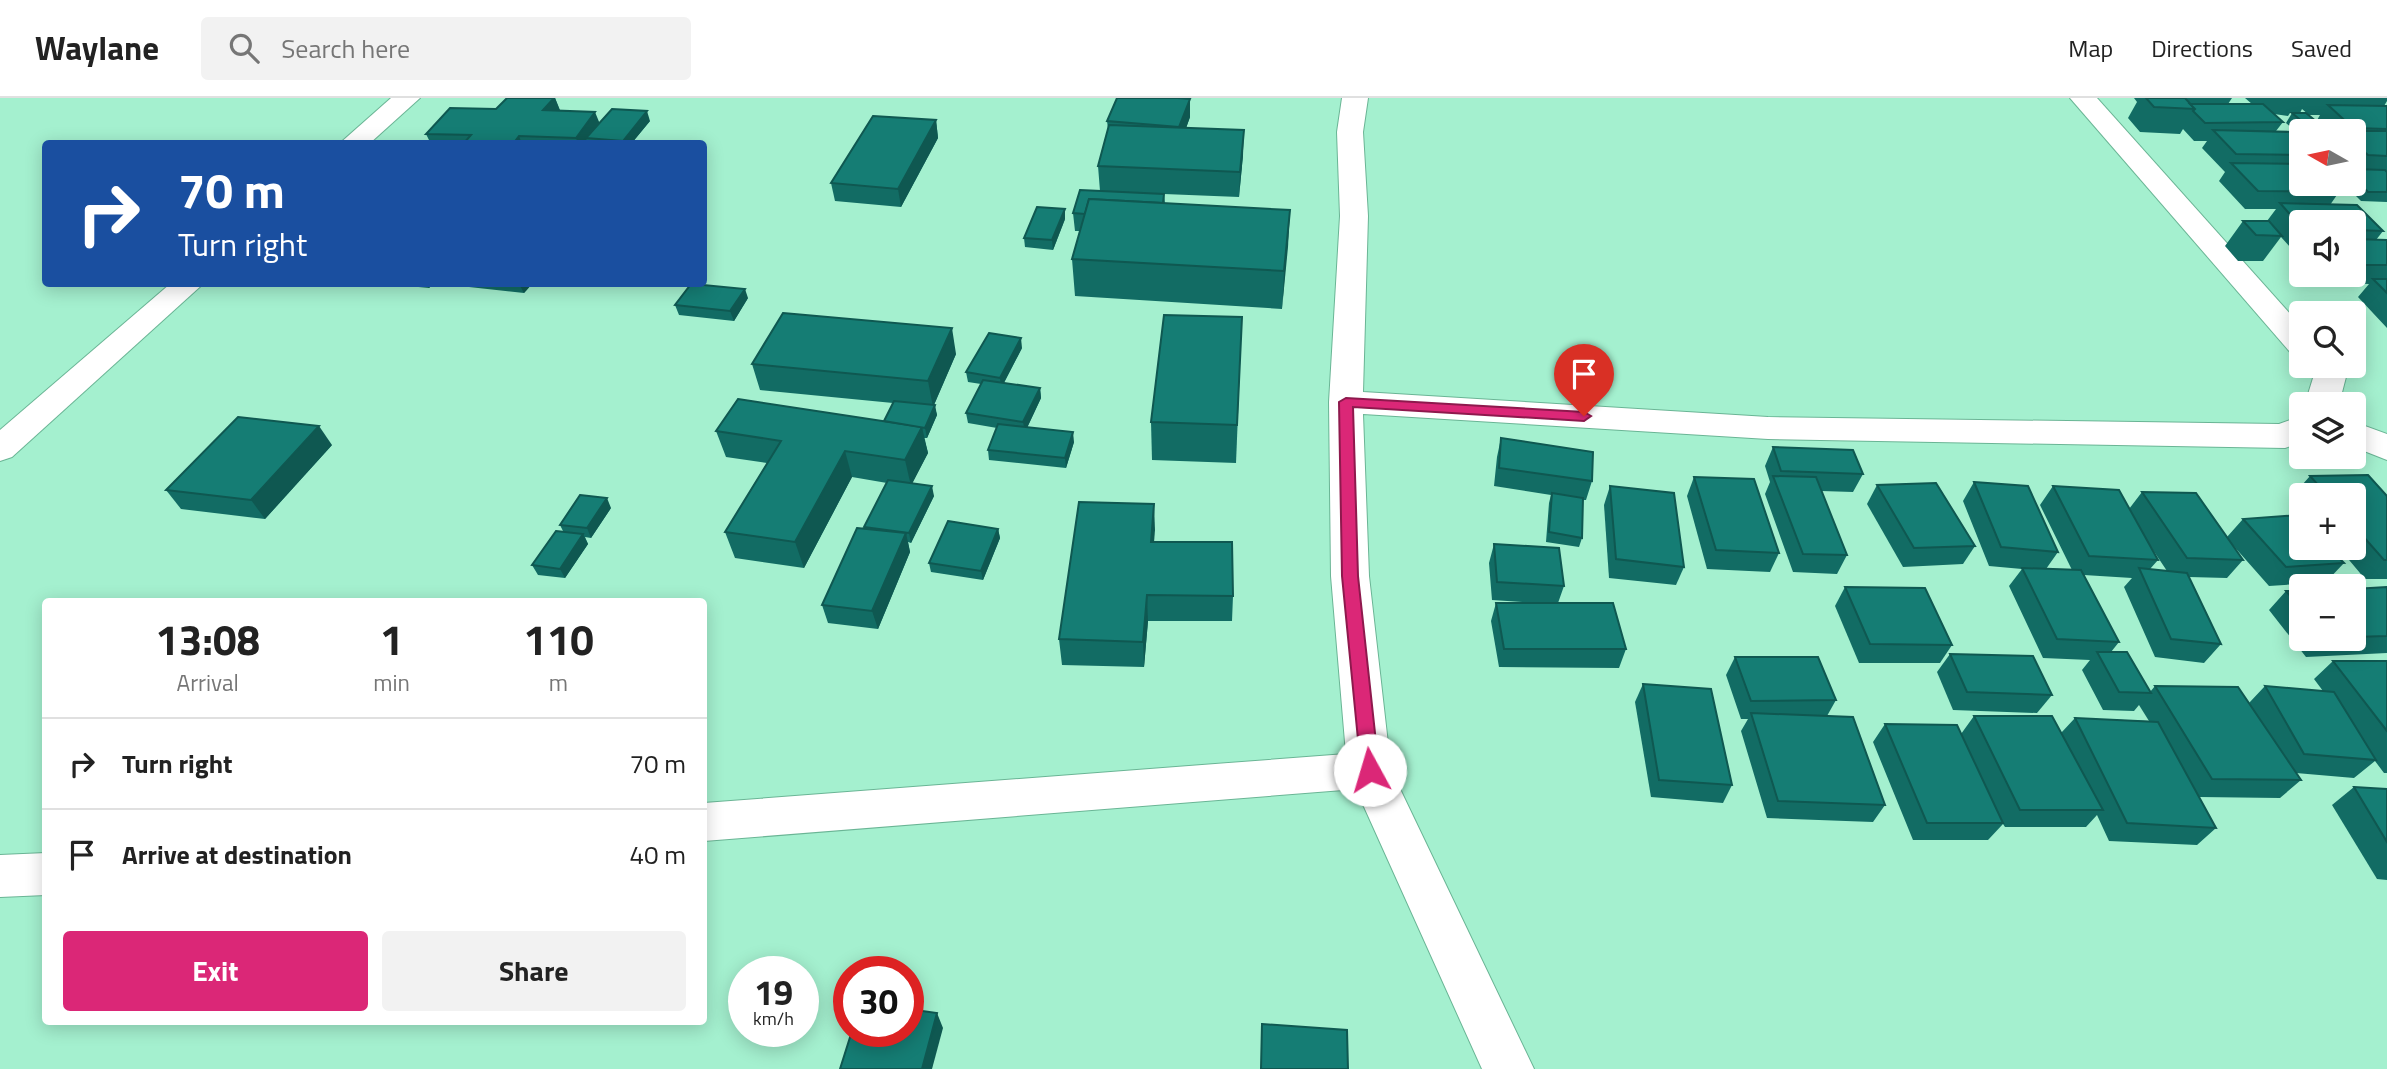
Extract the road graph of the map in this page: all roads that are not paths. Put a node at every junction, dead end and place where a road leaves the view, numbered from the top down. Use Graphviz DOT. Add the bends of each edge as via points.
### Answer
graph roads {
  1 [pos="407,98"];
  2 [pos="1355,98"];
  3 [pos="2083,98"];
  4 [pos="357,140"];
  5 [pos="185,287"];
  6 [pos="2289,331"];
  7 [pos="1346,402"];
  8 [pos="2289,434"];
  9 [pos="2366,438"];
  10 [pos="2387,448"];
  11 [pos="0,449"];
  12 [pos="1370,770"];
  13 [pos="707,822"];
  14 [pos="42,873"];
  15 [pos="0,876"];
  16 [pos="1508,1069"];
  1 -- 4 [label="street"];
  2 -- 7 [label="street" via="1350,132 1354,216"];
  3 -- 6 [label="street"];
  5 -- 11 [label="street"];
  7 -- 8 [label="street" via="1768,428"];
  7 -- 12 [label="street" via="1350,576"];
  9 -- 10 [label="street"];
  12 -- 13 [label="street"];
  12 -- 16 [label="street"];
  14 -- 15 [label="street"];
}
